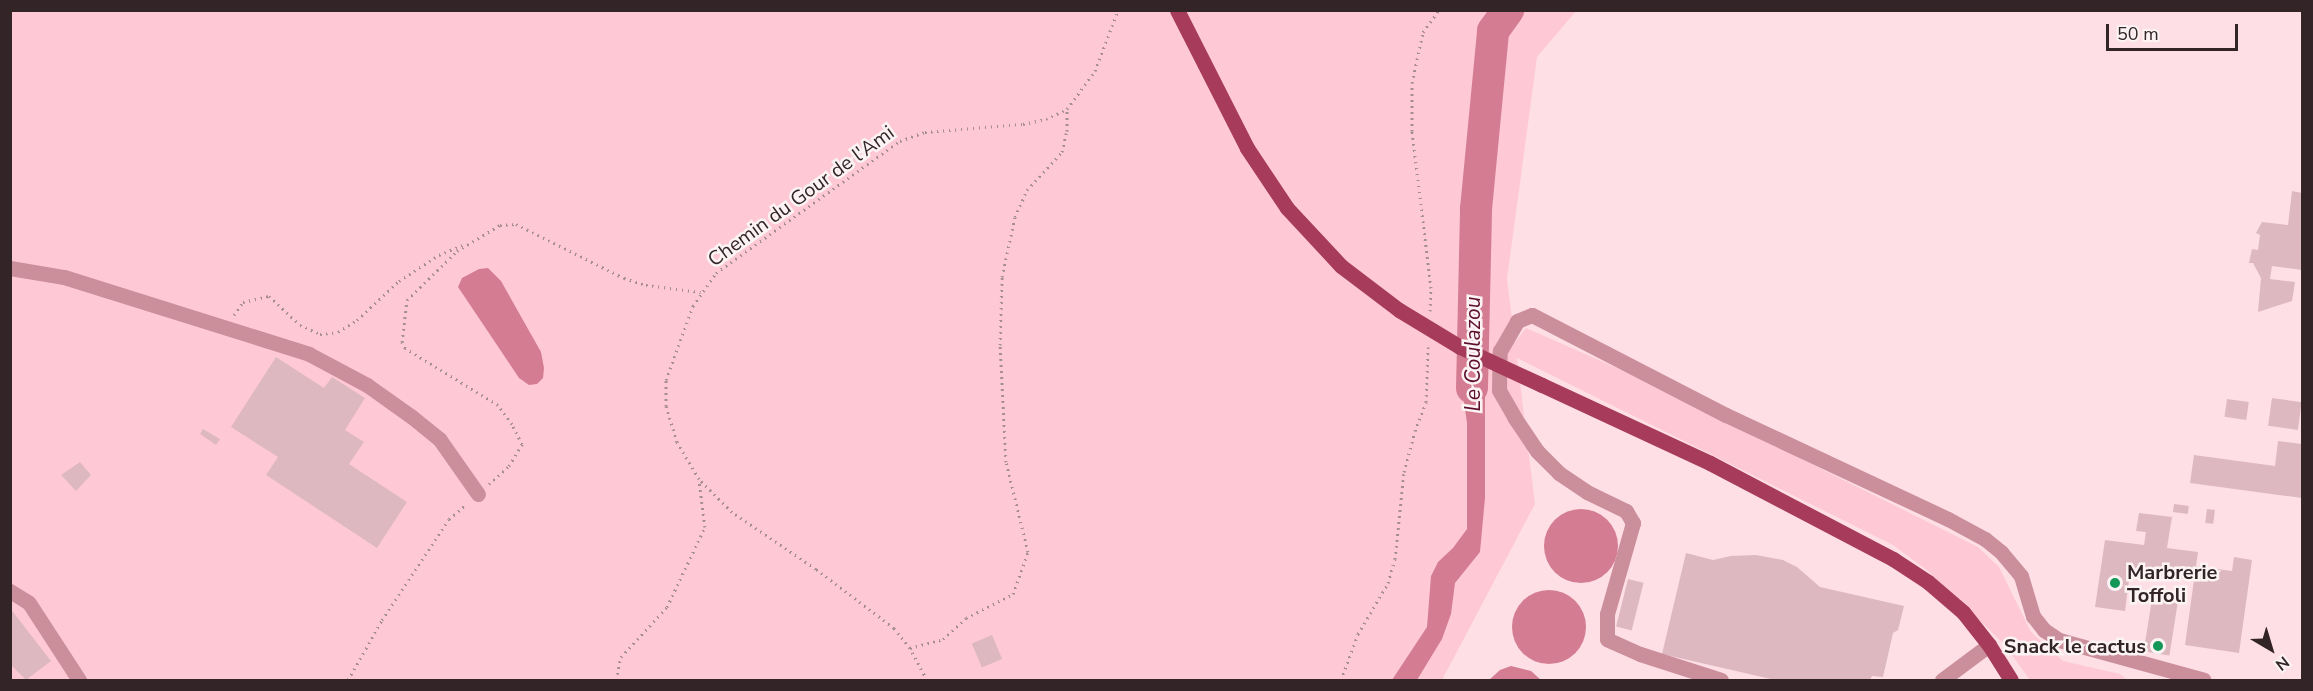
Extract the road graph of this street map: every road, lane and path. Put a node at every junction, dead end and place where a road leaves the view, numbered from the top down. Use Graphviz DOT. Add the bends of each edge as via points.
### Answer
graph roads {
  1 [pos="1118,10"];
  2 [pos="1177,10"];
  3 [pos="1439,10"];
  4 [pos="1066,109"];
  5 [pos="467,243"];
  6 [pos="10,268"];
  7 [pos="701,292"];
  8 [pos="1430,322"];
  9 [pos="227,327"];
  10 [pos="1429,345"];
  11 [pos="699,479"];
  12 [pos="478,494"];
  13 [pos="10,591"];
  14 [pos="1989,645"];
  15 [pos="910,648"];
  16 [pos="2166,676"];
  17 [pos="79,681"];
  18 [pos="348,681"];
  19 [pos="616,681"];
  20 [pos="927,681"];
  21 [pos="1341,681"];
  22 [pos="1721,681"];
  23 [pos="1942,681"];
  24 [pos="2011,681"];
  25 [pos="2204,681"];
  1 -- 4 [label="path" via="1095,70"];
  2 -- 14 [label="main road, bridge" via="1247,148 1287,208 1341,266 1399,310 1461,347 1710,464 1893,559 1963,612"];
  3 -- 8 [label="path" via="1423,32 1412,83 1412,131 1431,288"];
  4 -- 7 [label="path, Chemin du Gour de l'Ami" via="1023,124 925,132 900,141 716,273"];
  4 -- 15 [label="path" via="1067,131 1062,152 1027,190 1015,217 1002,277 1000,345 1006,462 1028,552 1013,594 966,618 943,639"];
  5 -- 7 [label="path" via="500,225 516,224 624,278"];
  5 -- 9 [label="path" via="399,280 357,320 338,332 320,334 300,325 269,296 243,302"];
  5 -- 12 [label="path" via="407,300 402,342 405,348 498,405 512,424 522,444 509,466"];
  6 -- 9 [label="street" via="64,277"];
  7 -- 11 [label="path, Chemin du Gour de l'Ami" via="666,381 666,406 677,442"];
  9 -- 12 [label="street" via="309,354 368,385 440,440"];
  10 -- 21 [label="path" via="1426,402 1404,472 1395,559 1388,583 1358,634"];
  11 -- 15 [label="path, Chemin du Gour de l'Ami" via="732,512 894,628"];
  11 -- 19 [label="path" via="705,526 668,607 621,657"];
  12 -- 18 [label="path" via="449,519 382,620"];
  13 -- 17 [label="street" via="28,603"];
  14 -- 23 [label="street"];
  14 -- 24 [label="main road"];
  15 -- 20 [label="path, Chemin du Gour de l'Ami"];
  16 -- 22 [label="street" via="2058,640 2044,630 2033,616 2021,576 1985,539 1726,416 1532,315 1517,321 1500,351 1499,390 1504,399 1537,451 1559,473 1626,511 1633,524 1607,614 1607,639"];
  16 -- 25 [label="street"];
}
